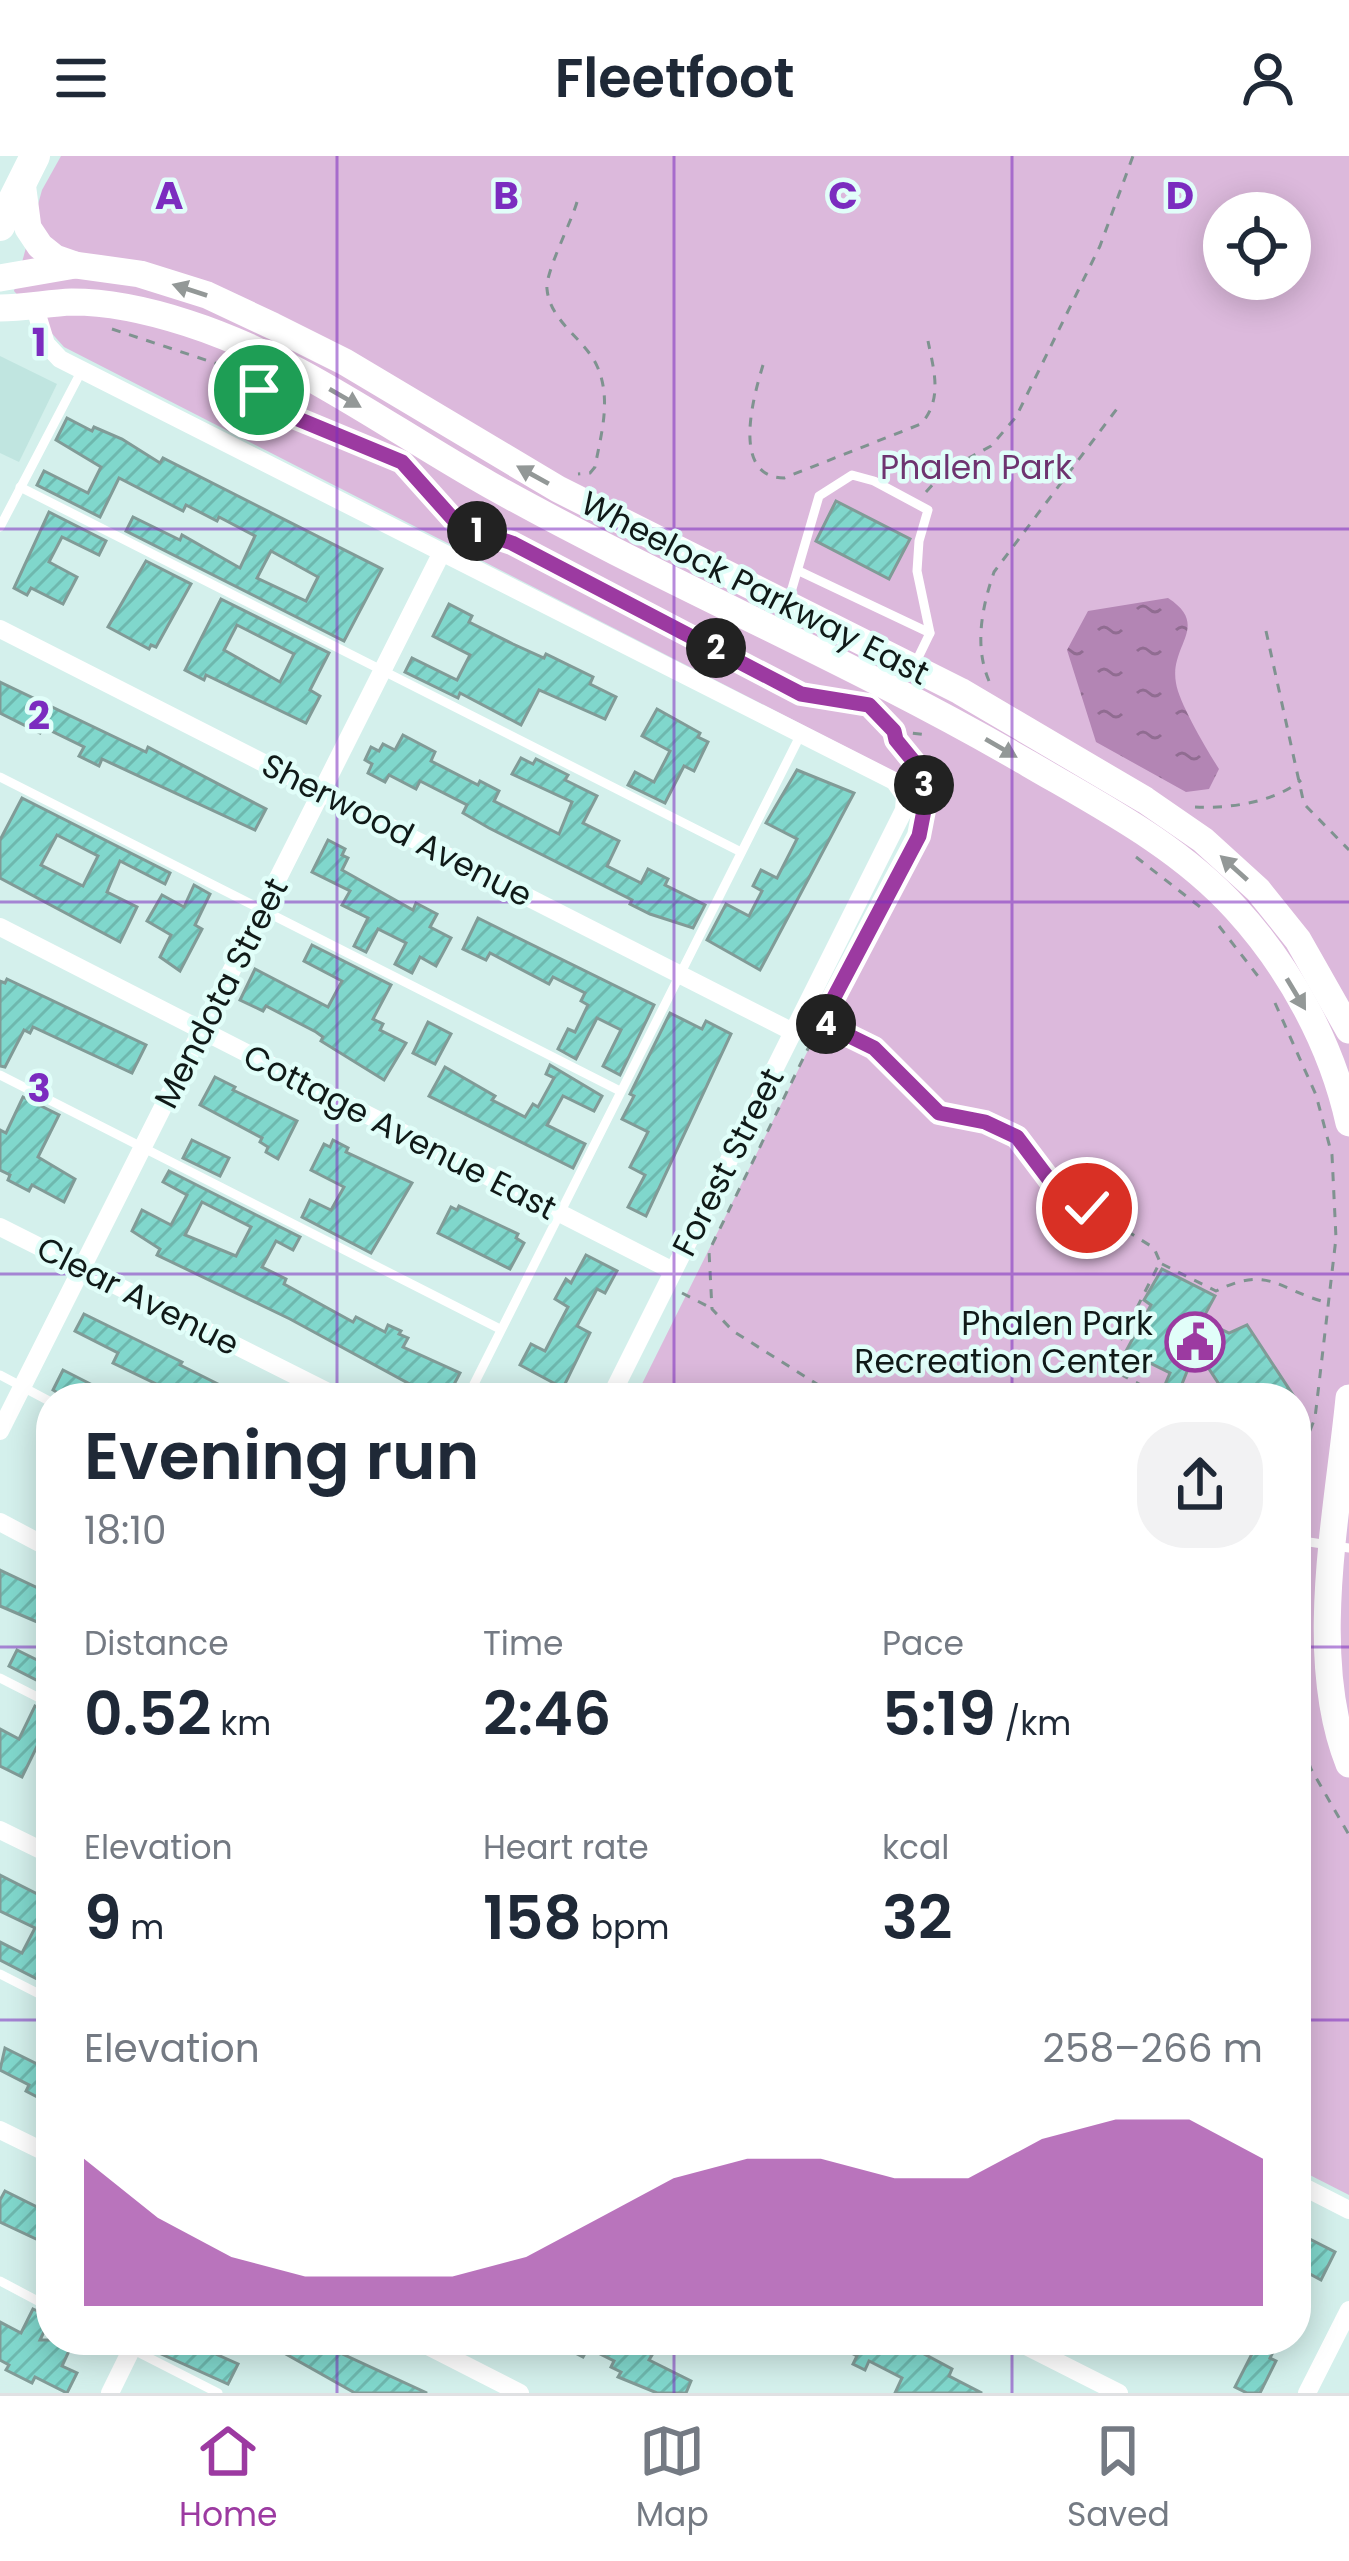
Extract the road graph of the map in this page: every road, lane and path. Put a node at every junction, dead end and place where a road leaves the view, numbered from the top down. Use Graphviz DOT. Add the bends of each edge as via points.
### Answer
graph roads {
  1 [pos="1133,156"];
  2 [pos="26,167"];
  3 [pos="577,202"];
  4 [pos="0,226"];
  5 [pos="75,265"];
  6 [pos="0,278"];
  7 [pos="0,308"];
  8 [pos="34,308"];
  9 [pos="140,339"];
  10 [pos="928,341"];
  11 [pos="764,365"];
  12 [pos="82,370"];
  13 [pos="1119,406"];
  14 [pos="574,474"];
  15 [pos="20,488"];
  16 [pos="916,503"];
  17 [pos="0,527"];
  18 [pos="440,554"];
  19 [pos="799,572"];
  20 [pos="782,618"];
  21 [pos="0,629"];
  22 [pos="1266,631"];
  23 [pos="930,633"];
  24 [pos="380,673"];
  25 [pos="906,680"];
  26 [pos="992,688"];
  27 [pos="894,731"];
  28 [pos="801,734"];
  29 [pos="929,735"];
  30 [pos="0,777"];
  31 [pos="1301,780"];
  32 [pos="321,791"];
  33 [pos="1186,806"];
  34 [pos="1126,849"];
  35 [pos="1349,850"];
  36 [pos="741,852"];
  37 [pos="262,910"];
  38 [pos="0,927"];
  39 [pos="679,974"];
  40 [pos="821,1022"];
  41 [pos="201,1030"];
  42 [pos="1349,1030"];
  43 [pos="793,1032"];
  44 [pos="0,1075"];
  45 [pos="620,1091"];
  46 [pos="1349,1123"];
  47 [pos="143,1148"];
  48 [pos="559,1213"];
  49 [pos="0,1226"];
  50 [pos="1160,1262"];
  51 [pos="83,1268"];
  52 [pos="670,1278"];
  53 [pos="1327,1302"];
  54 [pos="712,1309"];
  55 [pos="500,1329"];
  56 [pos="0,1376"];
  57 [pos="310,1383"];
  58 [pos="474,1383"];
  59 [pos="618,1383"];
  60 [pos="815,1383"];
  61 [pos="1138,1383"];
  62 [pos="22,1387"];
  63 [pos="36,1394"];
  64 [pos="1349,1398"];
  65 [pos="1311,1428"];
  66 [pos="0,1431"];
  67 [pos="0,1522"];
  68 [pos="36,1541"];
  69 [pos="1311,1542"];
  70 [pos="1342,1547"];
  71 [pos="0,1678"];
  72 [pos="36,1696"];
  73 [pos="1349,1764"];
  74 [pos="1311,1769"];
  75 [pos="0,1830"];
  76 [pos="1349,1835"];
  77 [pos="36,1848"];
  78 [pos="0,1975"];
  79 [pos="36,1993"];
  80 [pos="0,2130"];
  81 [pos="36,2148"];
  82 [pos="1311,2191"];
  83 [pos="1349,2210"];
  84 [pos="0,2282"];
  85 [pos="36,2300"];
  86 [pos="1349,2310"];
  87 [pos="123,2355"];
  88 [pos="149,2355"];
  89 [pos="445,2355"];
  90 [pos="1044,2355"];
  91 [pos="110,2393"];
  92 [pos="218,2393"];
  93 [pos="520,2393"];
  94 [pos="1120,2393"];
  95 [pos="1307,2393"];
  1 -- 16 [label="path" via="1100,246 1016,417"];
  2 -- 4 [label="main road"];
  2 -- 5 [label="street" via="28,228 40,246"];
  3 -- 14 [label="path" via="547,292 596,362 606,407 595,467"];
  5 -- 6 [label="street"];
  20 -- 5 [label="street, Wheelock Parkway East, one-way" via="345,362 207,295"];
  7 -- 8 [label="street, Wheelock Parkway East"];
  8 -- 12 [label="street" via="49,350"];
  8 -- 20 [label="street, Wheelock Parkway East, one-way" via="122,305 190,324 314,380 490,485"];
  9 -- 27 [label="path" via="230,368 286,414 402,462 464,527 512,543 801,694 869,705"];
  10 -- 11 [label="path" via="936,397 921,424 784,478 761,470 748,430"];
  12 -- 15 [label="lane"];
  12 -- 18 [label="street"];
  13 -- 26 [label="path" via="994,572 981,635"];
  15 -- 17 [label="lane"];
  15 -- 24 [label="lane"];
  16 -- 19 [label="lane" via="852,476 819,496"];
  16 -- 23 [label="lane" via="928,510 917,572"];
  18 -- 24 [label="street, Mendota Street"];
  18 -- 28 [label="street"];
  19 -- 20 [label="lane"];
  19 -- 23 [label="lane"];
  20 -- 25 [label="street, Wheelock Parkway East"];
  21 -- 32 [label="street, Sherwood Avenue"];
  22 -- 31 [label="path"];
  23 -- 25 [label="lane"];
  24 -- 32 [label="street, Mendota Street"];
  24 -- 36 [label="lane"];
  42 -- 25 [label="street, Wheelock Parkway East, one-way" via="1298,940 1203,840 960,691"];
  25 -- 46 [label="street, Wheelock Parkway East, one-way" via="1132,824 1235,908 1328,1052"];
  27 -- 29 [label="path"];
  27 -- 40 [label="path" via="924,779 924,819"];
  28 -- 36 [label="lane"];
  28 -- 43 [label="street, Forest Street" via="894,781 905,796"];
  30 -- 37 [label="lane"];
  31 -- 33 [label="path" via="1238,807"];
  31 -- 35 [label="path" via="1304,804"];
  32 -- 37 [label="street, Mendota Street"];
  32 -- 39 [label="street, Sherwood Avenue"];
  34 -- 53 [label="path" via="1212,917 1270,992 1316,1095 1332,1155 1336,1238"];
  36 -- 39 [label="lane"];
  37 -- 41 [label="street, Mendota Street"];
  37 -- 45 [label="lane"];
  38 -- 41 [label="street, Cottage Avenue East"];
  39 -- 43 [label="street, Sherwood Avenue"];
  39 -- 45 [label="lane"];
  40 -- 50 [label="path" via="874,1048 939,1113 1017,1137 1054,1186 1143,1238"];
  40 -- 54 [label="path" via="709,1251"];
  41 -- 47 [label="street, Mendota Street"];
  41 -- 48 [label="street, Cottage Avenue East"];
  43 -- 52 [label="street, Forest Street"];
  44 -- 47 [label="lane"];
  45 -- 48 [label="lane"];
  47 -- 51 [label="street, Mendota Street"];
  47 -- 55 [label="lane"];
  48 -- 52 [label="street, Cottage Avenue East"];
  48 -- 55 [label="lane"];
  49 -- 51 [label="street, Clear Avenue"];
  50 -- 53 [label="path" via="1216,1291 1268,1278"];
  50 -- 61 [label="path" via="1107,1366"];
  51 -- 57 [label="street, Clear Avenue"];
  51 -- 62 [label="street, Mendota Street"];
  52 -- 54 [label="path"];
  52 -- 59 [label="street, Forest Street"];
  53 -- 65 [label="path"];
  54 -- 60 [label="path"];
  55 -- 58 [label="lane"];
  56 -- 62 [label="lane"];
  62 -- 63 [label="lane"];
  62 -- 66 [label="street, Mendota Street"];
  64 -- 70 [label="street"];
  67 -- 68 [label="street"];
  69 -- 70 [label="lane"];
  70 -- 73 [label="street" via="1326,1647"];
  71 -- 72 [label="lane"];
  74 -- 76 [label="path"];
  75 -- 77 [label="street"];
  78 -- 79 [label="lane"];
  80 -- 81 [label="street"];
  82 -- 83 [label="street"];
  84 -- 85 [label="lane"];
  86 -- 95 [label="street"];
  87 -- 91 [label="street"];
  88 -- 92 [label="lane"];
  89 -- 93 [label="street"];
  90 -- 94 [label="street"];
}
